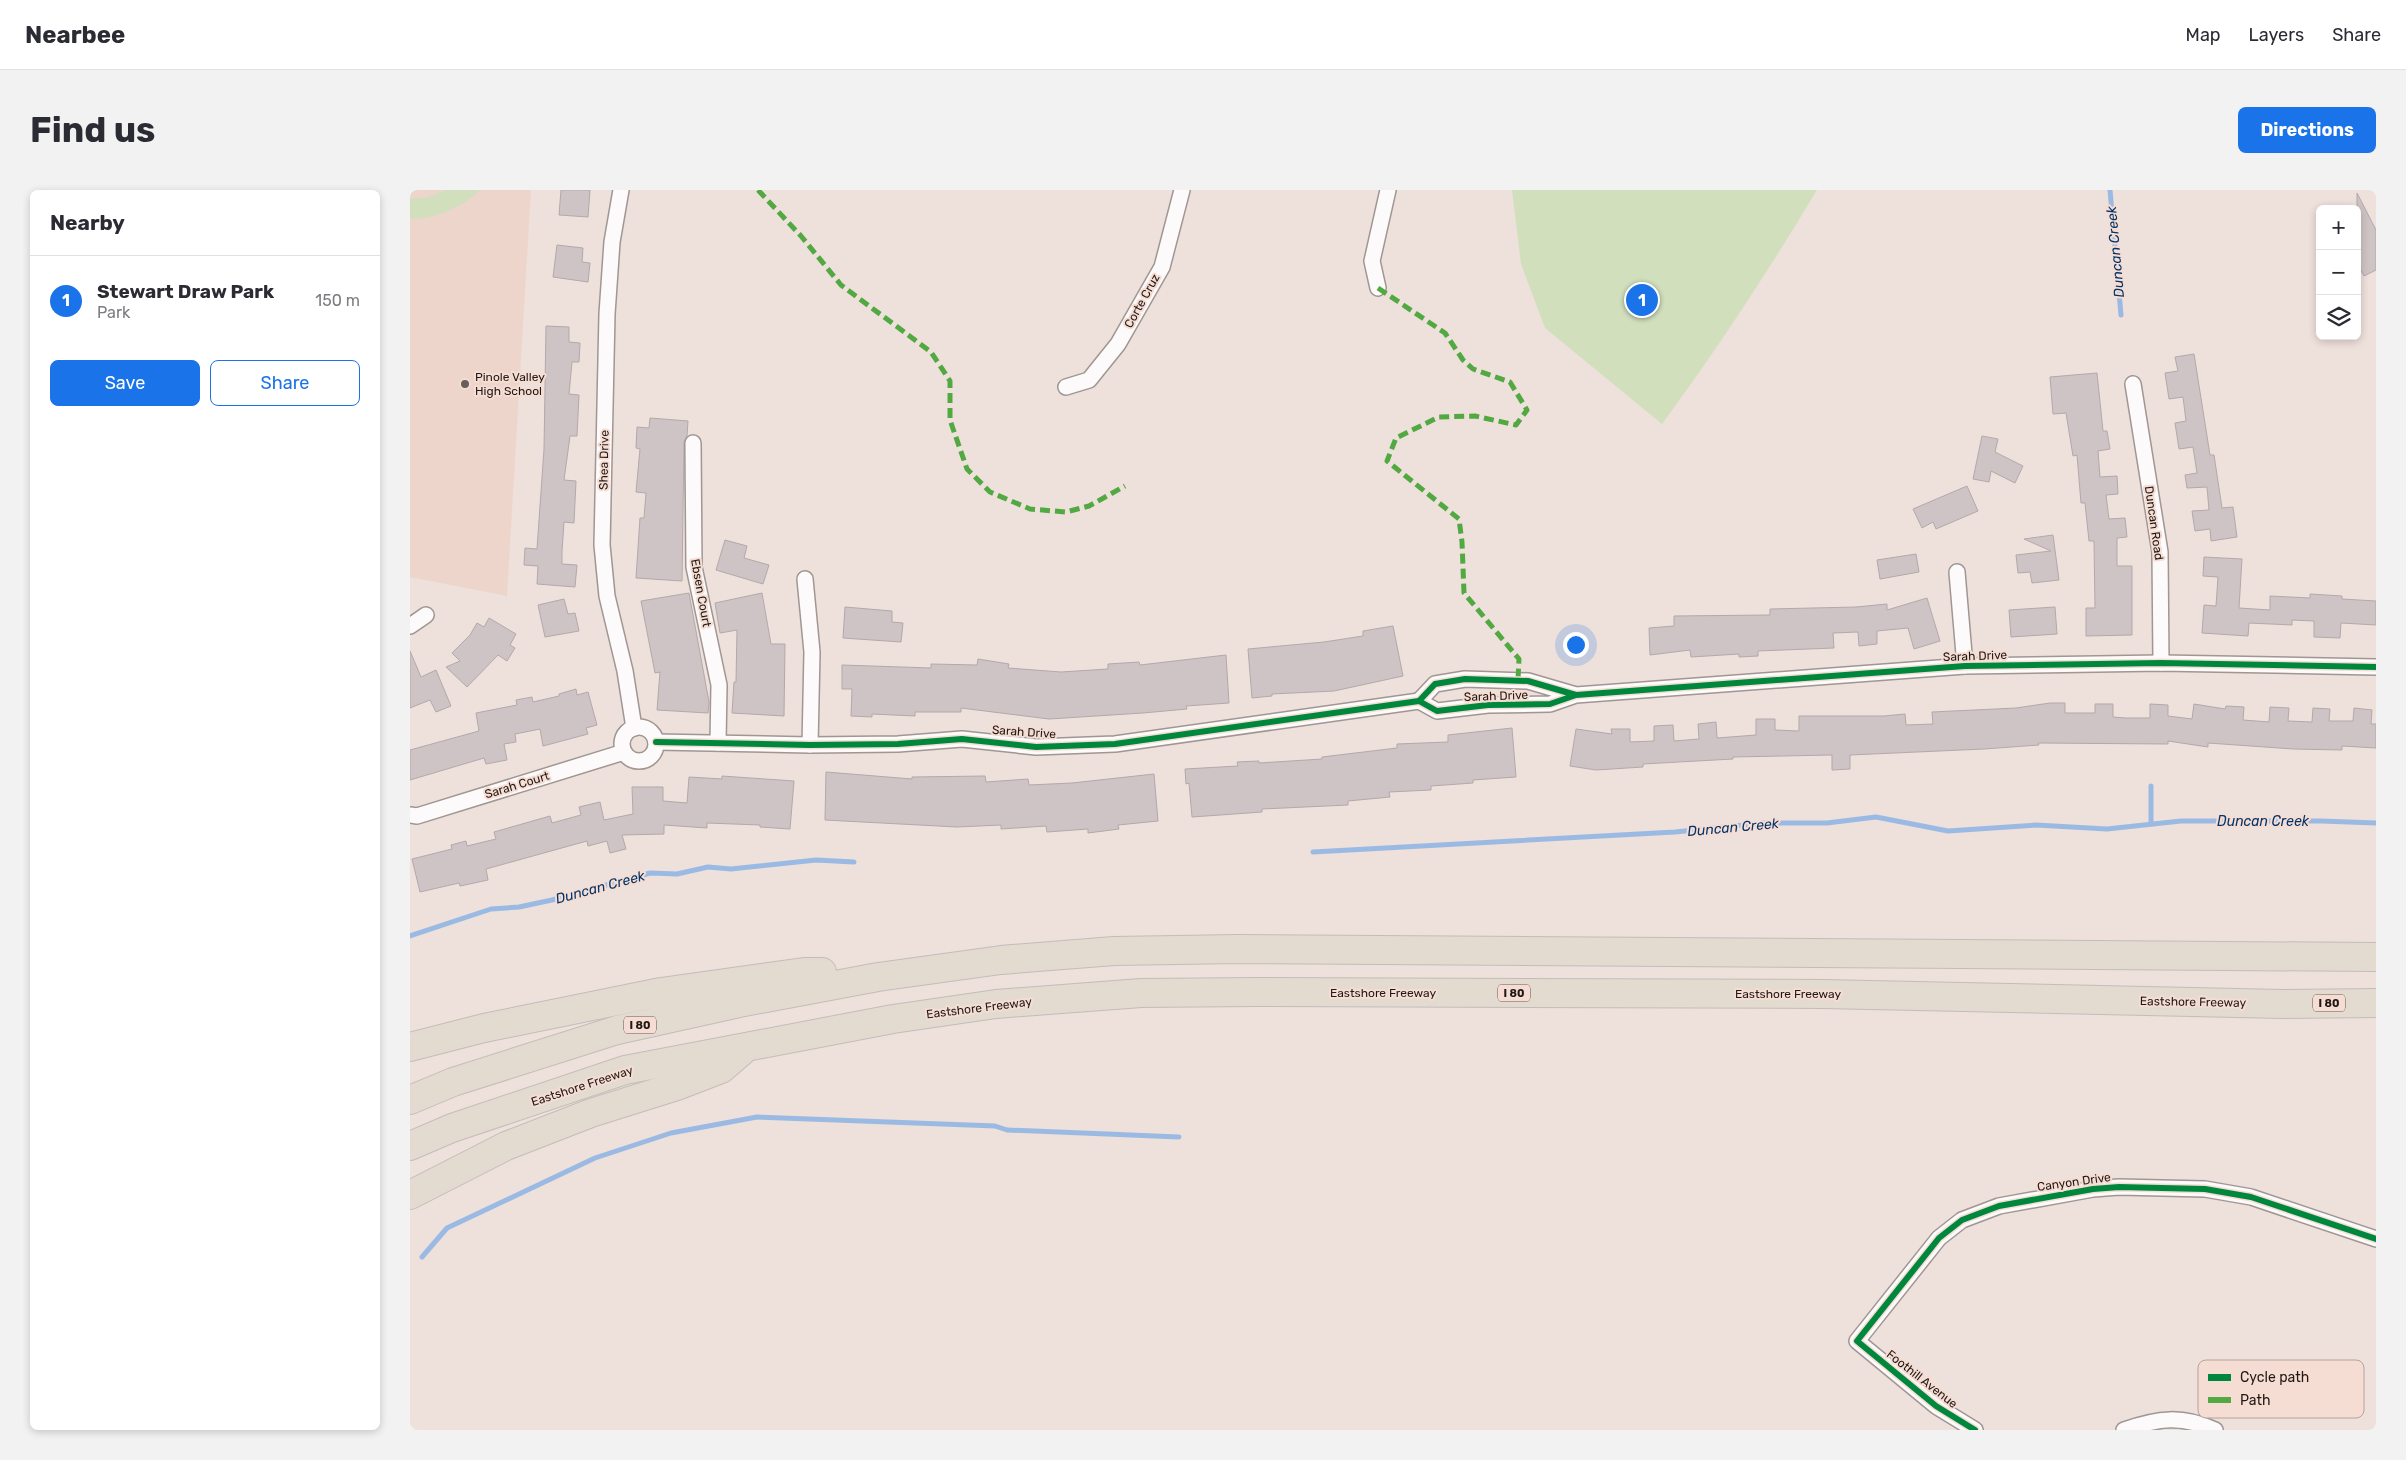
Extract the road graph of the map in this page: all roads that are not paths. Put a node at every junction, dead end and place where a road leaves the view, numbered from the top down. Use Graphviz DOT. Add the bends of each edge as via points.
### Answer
graph roads {
  1 [pos="621,190"];
  2 [pos="1182,190"];
  3 [pos="1388,190"];
  4 [pos="1378,288"];
  5 [pos="2133,384"];
  6 [pos="1066,387"];
  7 [pos="693,443"];
  8 [pos="1957,572"];
  9 [pos="805,578"];
  10 [pos="426,615"];
  11 [pos="410,626"];
  12 [pos="2161,663"];
  13 [pos="1965,666"];
  14 [pos="2376,667"];
  15 [pos="1576,695"];
  16 [pos="1419,701"];
  17 [pos="634,728"];
  18 [pos="656,742"];
  19 [pos="718,743"];
  20 [pos="810,746"];
  21 [pos="624,752"];
  22 [pos="410,815"];
  23 [pos="2376,957"];
  24 [pos="878,977"];
  25 [pos="2376,1003"];
  26 [pos="2282,1004"];
  27 [pos="2376,1018"];
  28 [pos="749,1046"];
  29 [pos="410,1047"];
  30 [pos="410,1100"];
  31 [pos="410,1146"];
  32 [pos="410,1195"];
  33 [pos="2376,1239"];
  34 [pos="1857,1341"];
  35 [pos="1975,1430"];
  36 [pos="2124,1430"];
  37 [pos="2215,1430"];
  1 -- 17 [label="street, Shea Drive" via="612,242 607,314 602,545 607,596"];
  2 -- 6 [label="street, Corte Cruz" via="1162,267 1118,344 1089,380"];
  3 -- 4 [label="street" via="1372,261"];
  5 -- 12 [label="street, Duncan Road" via="2160,552"];
  7 -- 19 [label="street, Ebsen Court" via="694,567 719,685"];
  8 -- 13 [label="street"];
  9 -- 20 [label="street" via="812,652"];
  10 -- 11 [label="street"];
  12 -- 13 [label="street, Sarah Drive"];
  12 -- 14 [label="street, Sarah Drive"];
  13 -- 15 [label="street, Sarah Drive"];
  15 -- 16 [label="street, Sarah Drive" via="1550,704 1488,705 1437,711"];
  15 -- 16 [label="street, Sarah Drive" via="1528,682 1465,679 1435,684"];
  16 -- 20 [label="street, Sarah Drive" via="1115,744 1036,747 962,738 898,744"];
  17 -- 18 [label="street" via="644,728 652,733"];
  17 -- 21 [label="street" via="623,738"];
  18 -- 19 [label="street, Sarah Drive"];
  18 -- 21 [label="street" via="654,753 644,760 632,760"];
  19 -- 20 [label="street, Sarah Drive"];
  21 -- 22 [label="street, Sarah Court" via="417,816"];
  23 -- 24 [label="highway, I 80" via="1228,949 1105,952 1002,960"];
  24 -- 29 [label="highway" via="843,972 804,972 661,992 492,1026"];
  24 -- 30 [label="highway, I 80" via="617,1030 453,1082"];
  25 -- 26 [label="highway, Eastshore Freeway / I 80"];
  26 -- 27 [label="highway" via="2337,1018"];
  26 -- 28 [label="highway, Eastshore Freeway / I 80" via="1823,994 1141,993 996,1004"];
  28 -- 31 [label="highway, Eastshore Freeway / I 80" via="625,1070 452,1128"];
  28 -- 32 [label="highway" via="721,1068 506,1146"];
  33 -- 34 [label="street, Canyon Drive" via="2250,1197 2205,1189 2093,1189 1999,1206 1962,1220 1939,1238"];
  34 -- 35 [label="street, Foothill Avenue" via="1936,1406"];
  36 -- 37 [label="street" via="2151,1420 2165,1419"];
}
